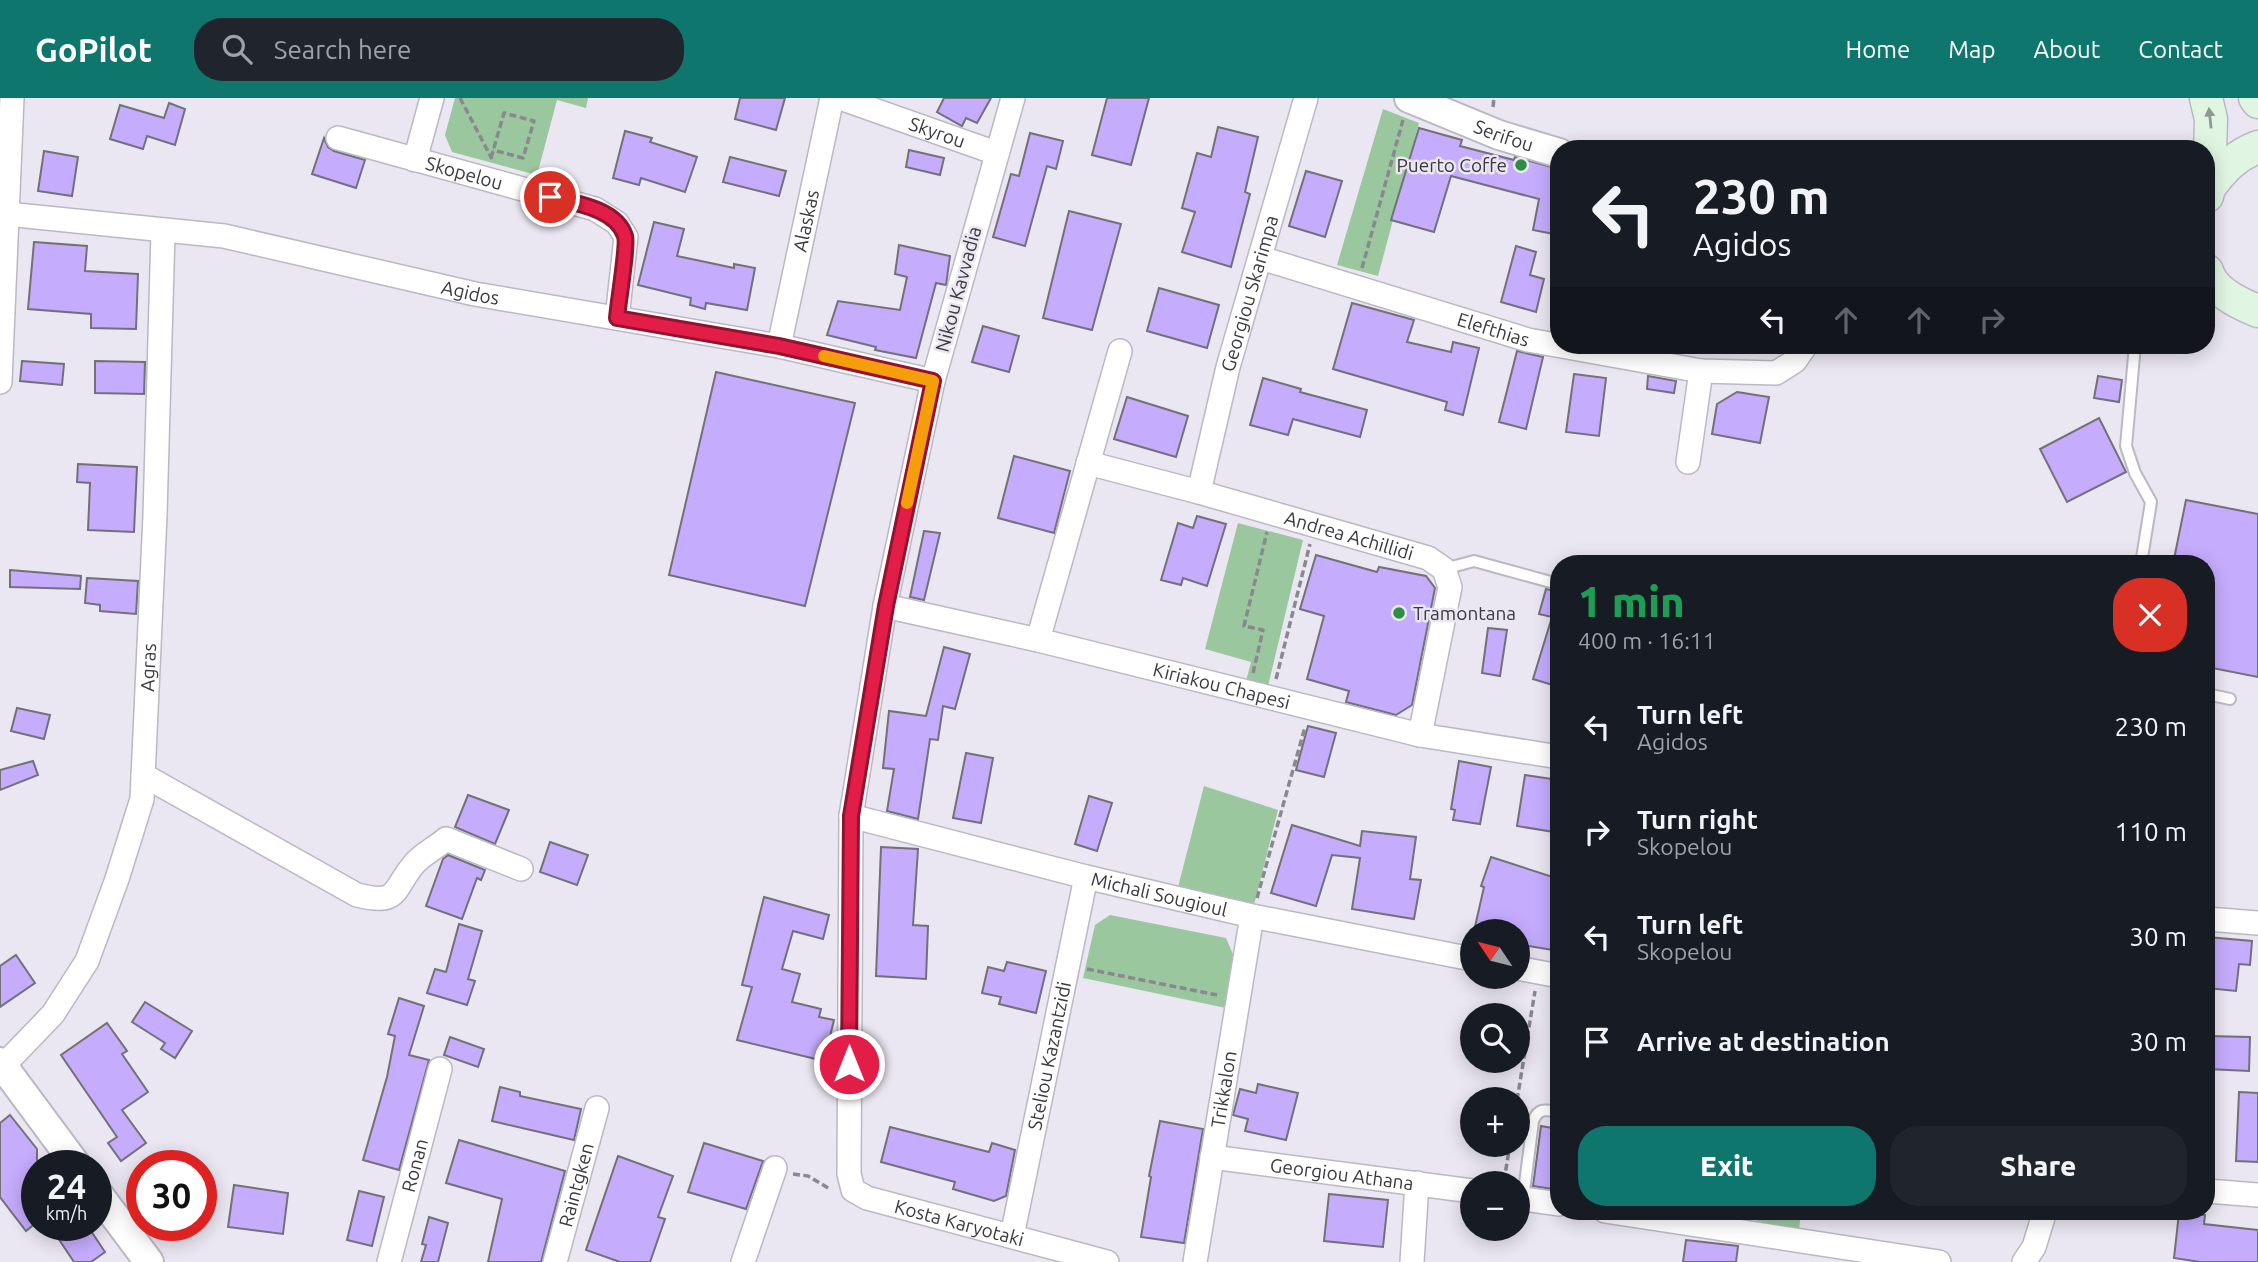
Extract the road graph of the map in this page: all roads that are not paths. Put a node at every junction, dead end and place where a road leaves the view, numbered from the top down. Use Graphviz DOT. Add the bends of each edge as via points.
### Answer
graph roads {
  1 [pos="12,98"];
  2 [pos="432,98"];
  3 [pos="832,98"];
  4 [pos="840,98"];
  5 [pos="1013,98"];
  6 [pos="1306,98"];
  7 [pos="1410,98"];
  8 [pos="2206,98"];
  9 [pos="5,131"];
  10 [pos="338,138"];
  11 [pos="2210,140"];
  12 [pos="2258,147"];
  13 [pos="1550,150"];
  14 [pos="996,153"];
  15 [pos="415,160"];
  16 [pos="2215,182"];
  17 [pos="7,214"];
  18 [pos="163,232"];
  19 [pos="1261,258"];
  20 [pos="2215,283"];
  21 [pos="2,307"];
  22 [pos="2258,311"];
  23 [pos="617,318"];
  24 [pos="1550,344"];
  25 [pos="779,346"];
  26 [pos="1120,351"];
  27 [pos="1606,354"];
  28 [pos="1800,354"];
  29 [pos="2134,354"];
  30 [pos="1701,371"];
  31 [pos="933,381"];
  32 [pos="0,382"];
  33 [pos="1688,462"];
  34 [pos="1088,463"];
  35 [pos="1199,492"];
  36 [pos="2142,555"];
  37 [pos="1444,569"];
  38 [pos="1550,582"];
  39 [pos="886,606"];
  40 [pos="1038,640"];
  41 [pos="2215,696"];
  42 [pos="2230,699"];
  43 [pos="1420,736"];
  44 [pos="1550,756"];
  45 [pos="143,775"];
  46 [pos="851,816"];
  47 [pos="521,869"];
  48 [pos="1086,877"];
  49 [pos="1252,916"];
  50 [pos="2215,920"];
  51 [pos="2258,923"];
  52 [pos="1460,957"];
  53 [pos="2,1064"];
  54 [pos="440,1069"];
  55 [pos="597,1108"];
  56 [pos="1550,1111"];
  57 [pos="65,1150"];
  58 [pos="1212,1157"];
  59 [pos="775,1168"];
  60 [pos="1524,1171"];
  61 [pos="1417,1183"];
  62 [pos="1460,1189"];
  63 [pos="853,1190"];
  64 [pos="2215,1192"];
  65 [pos="2258,1195"];
  66 [pos="1530,1200"];
  67 [pos="1550,1203"];
  68 [pos="112,1212"];
  69 [pos="1664,1220"];
  70 [pos="2042,1220"];
  71 [pos="1012,1236"];
  72 [pos="1819,1253"];
  73 [pos="149,1262"];
  74 [pos="389,1262"];
  75 [pos="555,1262"];
  76 [pos="743,1262"];
  77 [pos="1107,1262"];
  78 [pos="1195,1262"];
  79 [pos="1412,1262"];
  80 [pos="1939,1262"];
  81 [pos="2024,1262"];
  1 -- 9 [label="street"];
  2 -- 15 [label="street"];
  3 -- 25 [label="street, Alaskas"];
  4 -- 14 [label="street, Skyrou"];
  5 -- 14 [label="street, Nikou Kavvadia"];
  6 -- 19 [label="street, Georgiou Skarimpa"];
  7 -- 13 [label="street, Serifou" via="1499,135"];
  11 -- 8 [label="main road, one-way"];
  9 -- 17 [label="street"];
  10 -- 15 [label="street, Skopelou"];
  12 -- 16 [label="main road" via="2224,168"];
  14 -- 31 [label="street, Nikou Kavvadia"];
  15 -- 23 [label="street, Skopelou" via="595,209 617,223 625,237"];
  17 -- 18 [label="street, Agidos"];
  17 -- 21 [label="street"];
  18 -- 23 [label="street, Agidos" via="224,236 475,294"];
  18 -- 45 [label="street, Agras"];
  19 -- 24 [label="street, Elefthias"];
  19 -- 35 [label="street, Georgiou Skarimpa" via="1228,367"];
  20 -- 22 [label="main road" via="2240,304"];
  21 -- 32 [label="street"];
  23 -- 25 [label="street, Agidos"];
  25 -- 31 [label="street, Agidos"];
  26 -- 34 [label="street"];
  27 -- 30 [label="street, Elefthias"];
  28 -- 30 [label="street, Elefthias" via="1776,373"];
  29 -- 36 [label="lane" via="2126,446 2151,502"];
  30 -- 33 [label="street"];
  31 -- 39 [label="street, Nikou Kavvadia"];
  34 -- 35 [label="street, Andrea Achillidi"];
  34 -- 40 [label="street"];
  35 -- 37 [label="street, Andrea Achillidi" via="1428,558"];
  37 -- 38 [label="lane" via="1474,561"];
  37 -- 43 [label="street" via="1450,587"];
  39 -- 40 [label="street, Kiriakou Chapesi"];
  39 -- 46 [label="street, Nikou Kavvadia"];
  40 -- 43 [label="street, Kiriakou Chapesi"];
  41 -- 42 [label="lane"];
  43 -- 44 [label="street, Kiriakou Chapesi"];
  45 -- 47 [label="street" via="357,895 376,900 396,894 416,862 446,839"];
  45 -- 53 [label="street, Agras" via="142,799 87,961 53,1014"];
  46 -- 48 [label="street, Michali Sougioul"];
  46 -- 63 [label="street, Nikou Kavvadia" via="849,1174"];
  48 -- 49 [label="street, Michali Sougioul"];
  48 -- 71 [label="street, Steliou Kazantzidi"];
  49 -- 52 [label="street, Michali Sougioul"];
  49 -- 58 [label="street, Trikkalon"];
  50 -- 51 [label="street"];
  53 -- 57 [label="street"];
  54 -- 74 [label="street, Ronan"];
  55 -- 75 [label="street, Raintgken"];
  56 -- 60 [label="lane" via="1536,1113 1532,1121"];
  58 -- 61 [label="street, Georgiou Athana"];
  58 -- 78 [label="street, Trikkalon"];
  59 -- 76 [label="street"];
  61 -- 62 [label="street, Georgiou Athana"];
  61 -- 79 [label="street"];
  63 -- 71 [label="street, Kosta Karyotaki" via="867,1198"];
  64 -- 65 [label="street"];
  66 -- 67 [label="street"];
  68 -- 73 [label="street"];
  69 -- 72 [label="street"];
  70 -- 81 [label="street" via="2035,1247"];
  71 -- 77 [label="street, Kosta Karyotaki"];
  72 -- 80 [label="street"];
}
